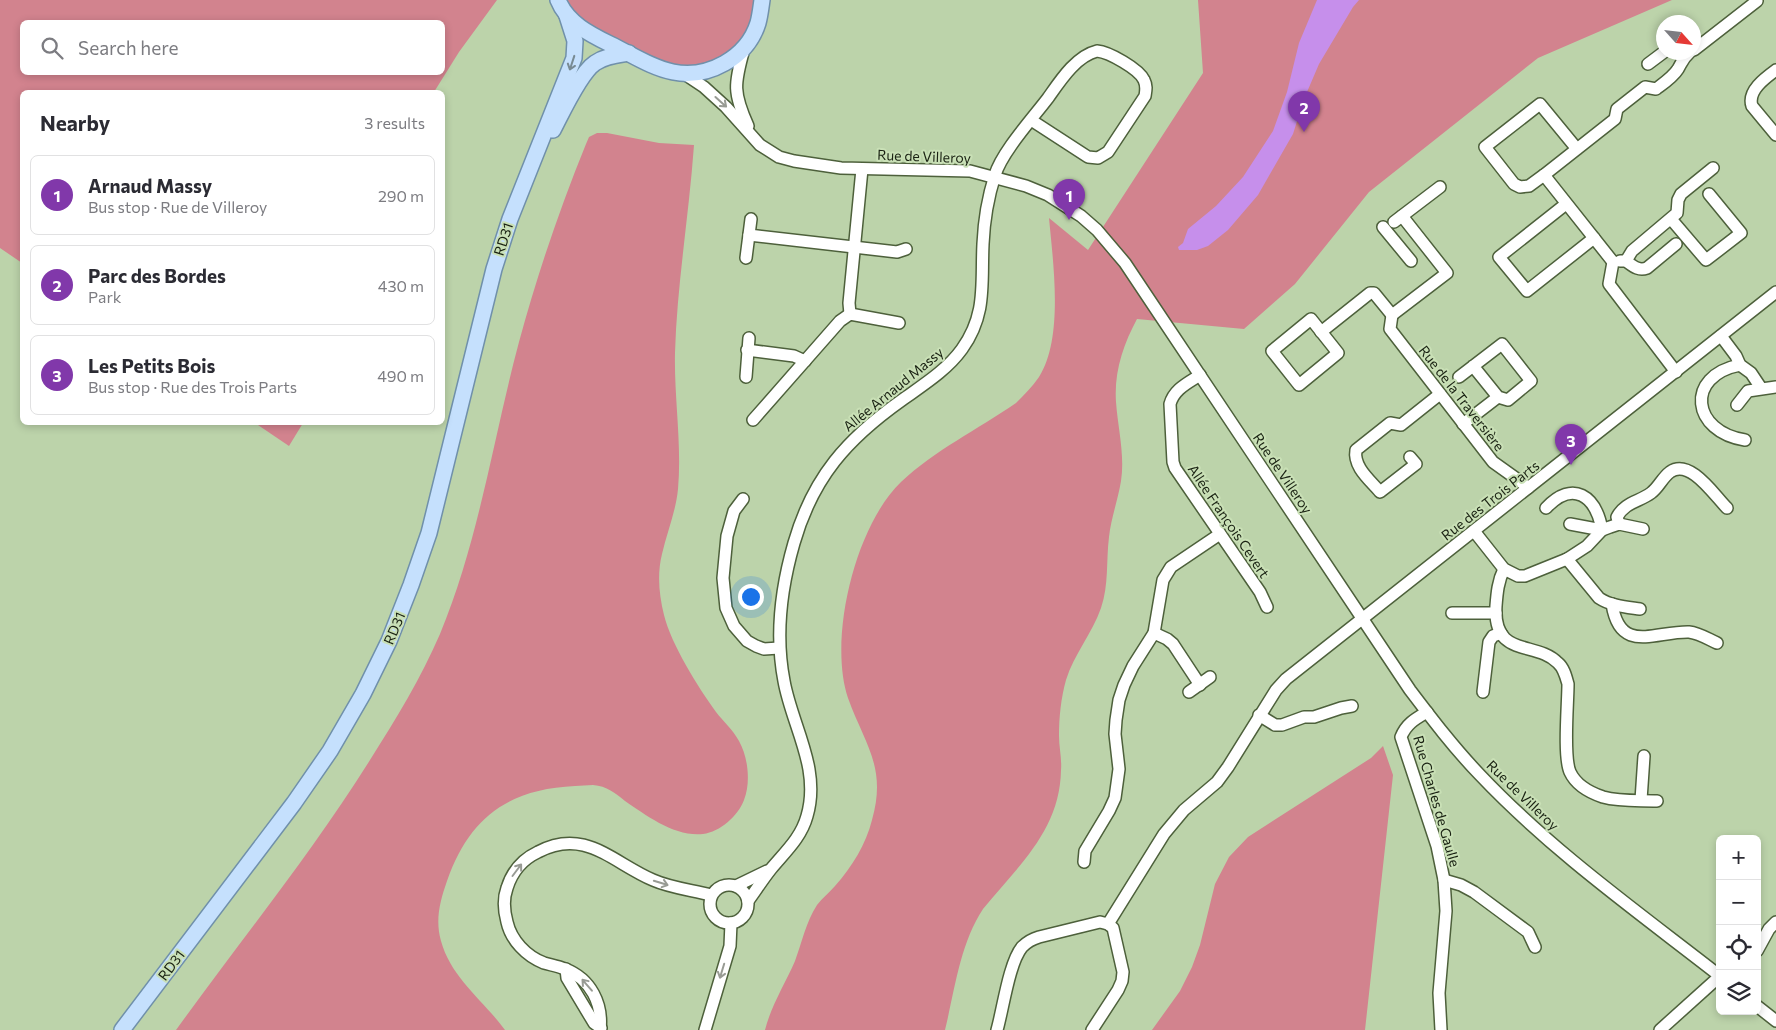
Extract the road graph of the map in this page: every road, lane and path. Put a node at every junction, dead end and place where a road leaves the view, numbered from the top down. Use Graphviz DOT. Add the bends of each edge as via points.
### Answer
graph roads {
  1 [pos="558,0"];
  2 [pos="772,0"];
  3 [pos="1757,1"];
  4 [pos="761,6"];
  5 [pos="567,16"];
  6 [pos="1701,45"];
  7 [pos="744,49"];
  8 [pos="629,53"];
  9 [pos="1656,58"];
  10 [pos="1671,60"];
  11 [pos="1682,60"];
  12 [pos="1648,64"];
  13 [pos="1678,69"];
  14 [pos="1776,70"];
  15 [pos="683,73"];
  16 [pos="1031,120"];
  17 [pos="1776,135"];
  18 [pos="753,136"];
  19 [pos="1577,149"];
  20 [pos="533,163"];
  21 [pos="862,168"];
  22 [pos="1713,168"];
  23 [pos="1544,176"];
  24 [pos="994,177"];
  25 [pos="1440,187"];
  26 [pos="1709,194"];
  27 [pos="1566,204"];
  28 [pos="751,219"];
  29 [pos="1671,219"];
  30 [pos="1393,221"];
  31 [pos="1413,230"];
  32 [pos="749,235"];
  33 [pos="1594,238"];
  34 [pos="1397,242"];
  35 [pos="1676,244"];
  36 [pos="854,247"];
  37 [pos="906,249"];
  38 [pos="746,258"];
  39 [pos="1626,260"];
  40 [pos="1412,261"];
  41 [pos="1613,262"];
  42 [pos="1776,292"];
  43 [pos="850,314"];
  44 [pos="1392,315"];
  45 [pos="898,323"];
  46 [pos="1321,332"];
  47 [pos="1721,336"];
  48 [pos="749,338"];
  49 [pos="747,350"];
  50 [pos="805,361"];
  51 [pos="1740,365"];
  52 [pos="1473,366"];
  53 [pos="1676,372"];
  54 [pos="1200,376"];
  55 [pos="746,377"];
  56 [pos="1459,377"];
  57 [pos="1776,387"];
  58 [pos="1761,388"];
  59 [pos="1440,394"];
  60 [pos="1498,397"];
  61 [pos="1736,405"];
  62 [pos="753,420"];
  63 [pos="1463,424"];
  64 [pos="1745,440"];
  65 [pos="1410,456"];
  66 [pos="1528,488"];
  67 [pos="743,499"];
  68 [pos="1546,508"];
  69 [pos="1727,508"];
  70 [pos="1570,524"];
  71 [pos="1619,524"];
  72 [pos="1643,529"];
  73 [pos="1602,530"];
  74 [pos="1474,531"];
  75 [pos="1220,534"];
  76 [pos="1567,559"];
  77 [pos="1504,569"];
  78 [pos="1612,604"];
  79 [pos="1267,607"];
  80 [pos="1640,609"];
  81 [pos="1452,613"];
  82 [pos="1496,613"];
  83 [pos="1362,618"];
  84 [pos="1154,633"];
  85 [pos="1501,633"];
  86 [pos="1717,643"];
  87 [pos="778,648"];
  88 [pos="1210,677"];
  89 [pos="1200,685"];
  90 [pos="1189,692"];
  91 [pos="1483,692"];
  92 [pos="1352,706"];
  93 [pos="1427,712"];
  94 [pos="1259,715"];
  95 [pos="1644,756"];
  96 [pos="1641,800"];
  97 [pos="1657,801"];
  98 [pos="1084,862"];
  99 [pos="771,869"];
  100 [pos="1444,880"];
  101 [pos="736,886"];
  102 [pos="711,895"];
  103 [pos="748,901"];
  104 [pos="1776,922"];
  105 [pos="731,923"];
  106 [pos="1108,924"];
  107 [pos="1761,943"];
  108 [pos="1535,947"];
  109 [pos="1716,973"];
  110 [pos="1716,980"];
  111 [pos="1761,1009"];
  112 [pos="1776,1021"];
  113 [pos="600,1029"];
  114 [pos="122,1030"];
  115 [pos="705,1030"];
  116 [pos="998,1030"];
  117 [pos="1092,1030"];
  118 [pos="1441,1030"];
  119 [pos="1660,1030"];
  1 -- 5 [label="main road"];
  2 -- 4 [label="main road"];
  3 -- 6 [label="street"];
  4 -- 7 [label="main road" via="758,23"];
  5 -- 8 [label="main road" via="586,32"];
  5 -- 20 [label="main road, RD31 / RD31, one-way" via="575,41 574,58"];
  7 -- 15 [label="main road" via="716,68"];
  7 -- 18 [label="street, Rue de Villeroy" via="736,93"];
  8 -- 15 [label="main road" via="672,72"];
  8 -- 20 [label="main road, RD31 / RD31" via="608,56 594,63"];
  9 -- 12 [label="street"];
  10 -- 13 [label="street"];
  11 -- 13 [label="street"];
  13 -- 19 [label="street" via="1656,88 1645,87 1617,109 1615,119"];
  14 -- 17 [label="street" via="1758,86 1750,101"];
  15 -- 18 [label="street, Rue de Villeroy, one-way" via="704,87"];
  16 -- 16 [label="street" via="1069,71 1097,50 1138,72 1146,83 1145,96 1108,152 1098,158 1088,157"];
  16 -- 24 [label="street, Allée Arnaud Massy" via="1003,158"];
  18 -- 21 [label="street, Rue de Villeroy" via="760,145 779,157 841,168"];
  19 -- 23 [label="street"];
  19 -- 23 [label="street" via="1540,104 1485,147 1514,184 1529,186"];
  20 -- 114 [label="main road, RD31 / RD31" via="494,269 429,533 389,641 330,751"];
  21 -- 24 [label="street, Rue de Villeroy" via="956,170"];
  21 -- 36 [label="street"];
  22 -- 29 [label="street" via="1681,194 1677,213"];
  23 -- 27 [label="street"];
  24 -- 54 [label="street, Rue de Villeroy" via="1039,190 1069,207 1098,230 1125,263"];
  24 -- 87 [label="street, Allée Arnaud Massy" via="983,242 981,305 975,327 946,368 877,418 828,468 801,521 788,567"];
  25 -- 30 [label="street"];
  26 -- 29 [label="street" via="1741,233 1706,260"];
  27 -- 33 [label="street"];
  27 -- 33 [label="street" via="1499,256 1527,291"];
  28 -- 32 [label="street"];
  29 -- 39 [label="street" via="1632,251"];
  30 -- 31 [label="street"];
  30 -- 34 [label="street"];
  31 -- 34 [label="street"];
  31 -- 44 [label="street" via="1447,273"];
  32 -- 36 [label="street"];
  32 -- 38 [label="street"];
  33 -- 41 [label="street"];
  34 -- 40 [label="street"];
  35 -- 39 [label="street" via="1641,270"];
  36 -- 37 [label="street" via="897,252"];
  36 -- 43 [label="street"];
  39 -- 41 [label="street"];
  41 -- 53 [label="street" via="1609,284"];
  42 -- 47 [label="street, Rue des Trois Parts"];
  43 -- 45 [label="street"];
  43 -- 50 [label="street"];
  44 -- 46 [label="street" via="1370,293"];
  44 -- 59 [label="street, Rue de la Traversière" via="1390,329"];
  46 -- 46 [label="street" via="1311,319 1272,351 1299,385 1338,354"];
  47 -- 51 [label="street"];
  47 -- 53 [label="street, Rue des Trois Parts"];
  48 -- 49 [label="street"];
  49 -- 50 [label="street" via="794,356"];
  49 -- 55 [label="street"];
  50 -- 62 [label="street"];
  51 -- 58 [label="street"];
  51 -- 64 [label="street" via="1715,374 1703,391 1702,400 1705,418 1711,425 1727,435"];
  52 -- 56 [label="street"];
  52 -- 60 [label="street"];
  52 -- 60 [label="street" via="1502,344 1531,381 1508,400"];
  53 -- 66 [label="street, Rue des Trois Parts"];
  54 -- 75 [label="street, Allée François Cevert" via="1172,396 1171,455 1175,468"];
  54 -- 83 [label="street, Rue de Villeroy"];
  57 -- 58 [label="street"];
  58 -- 61 [label="street" via="1748,391"];
  59 -- 63 [label="street, Rue de la Traversière"];
  59 -- 65 [label="street" via="1401,425 1390,424 1356,450 1355,457 1380,492 1416,464"];
  60 -- 63 [label="street"];
  63 -- 66 [label="street, Rue de la Traversière" via="1493,462"];
  66 -- 74 [label="street, Rue des Trois Parts"];
  67 -- 87 [label="street" via="734,512 727,536 723,578 726,608 734,626 747,641 764,649"];
  68 -- 73 [label="street" via="1562,495 1579,494 1597,510"];
  69 -- 71 [label="street" via="1690,471 1675,469 1650,494 1624,507 1618,517"];
  70 -- 73 [label="street"];
  71 -- 72 [label="street"];
  71 -- 73 [label="street"];
  73 -- 76 [label="street" via="1587,546"];
  74 -- 77 [label="street"];
  74 -- 83 [label="street, Rue des Trois Parts"];
  75 -- 79 [label="street, Allée François Cevert"];
  75 -- 84 [label="street" via="1166,573"];
  76 -- 77 [label="street" via="1526,576"];
  76 -- 78 [label="street" via="1594,594"];
  77 -- 82 [label="street" via="1498,580"];
  78 -- 80 [label="street"];
  78 -- 86 [label="street" via="1616,623 1634,636 1692,633"];
  81 -- 82 [label="street"];
  82 -- 85 [label="street"];
  83 -- 93 [label="street, Rue de Villeroy"];
  83 -- 94 [label="street, Rue des Trois Parts" via="1286,679"];
  84 -- 89 [label="street" via="1173,644"];
  84 -- 98 [label="street" via="1130,672 1119,700 1115,734 1118,785 1109,811 1085,851"];
  85 -- 91 [label="street" via="1489,642"];
  85 -- 96 [label="street" via="1516,646 1551,657 1565,673 1568,684 1567,759 1570,772 1579,783 1603,797"];
  87 -- 99 [label="street, Allée Arnaud Massy" via="788,702 802,738 811,780 807,816 801,831"];
  88 -- 89 [label="street"];
  89 -- 90 [label="street"];
  92 -- 94 [label="street" via="1282,725 1275,725"];
  93 -- 100 [label="street, Rue Charles de Gaulle" via="1411,722 1401,737 1437,846"];
  93 -- 109 [label="street, Rue de Villeroy" via="1480,776 1550,842"];
  94 -- 106 [label="street, Rue des Trois Parts" via="1217,782 1184,810 1164,834"];
  95 -- 96 [label="street"];
  96 -- 97 [label="street"];
  99 -- 101 [label="street, Allée Arnaud Massy"];
  99 -- 103 [label="street, Allée Arnaud Massy"];
  100 -- 108 [label="street" via="1474,892 1528,932"];
  100 -- 118 [label="street, Rue Charles de Gaulle" via="1446,911 1440,993"];
  101 -- 102 [label="street" via="722,886"];
  101 -- 103 [label="street" via="746,894"];
  102 -- 105 [label="street" via="713,915 724,923"];
  113 -- 102 [label="street, one-way" via="600,1009 585,982 566,969 543,962 526,952 512,935 505,914 506,891 510,879 524,860 557,844 582,844 653,880"];
  103 -- 105 [label="street" via="746,913"];
  104 -- 107 [label="street"];
  105 -- 115 [label="street, one-way" via="730,946"];
  106 -- 116 [label="street" via="1100,922 1039,936 1023,946 1014,963"];
  106 -- 117 [label="street" via="1113,928 1123,972 1118,990"];
  110 -- 119 [label="street"];
  111 -- 112 [label="street"];
}
